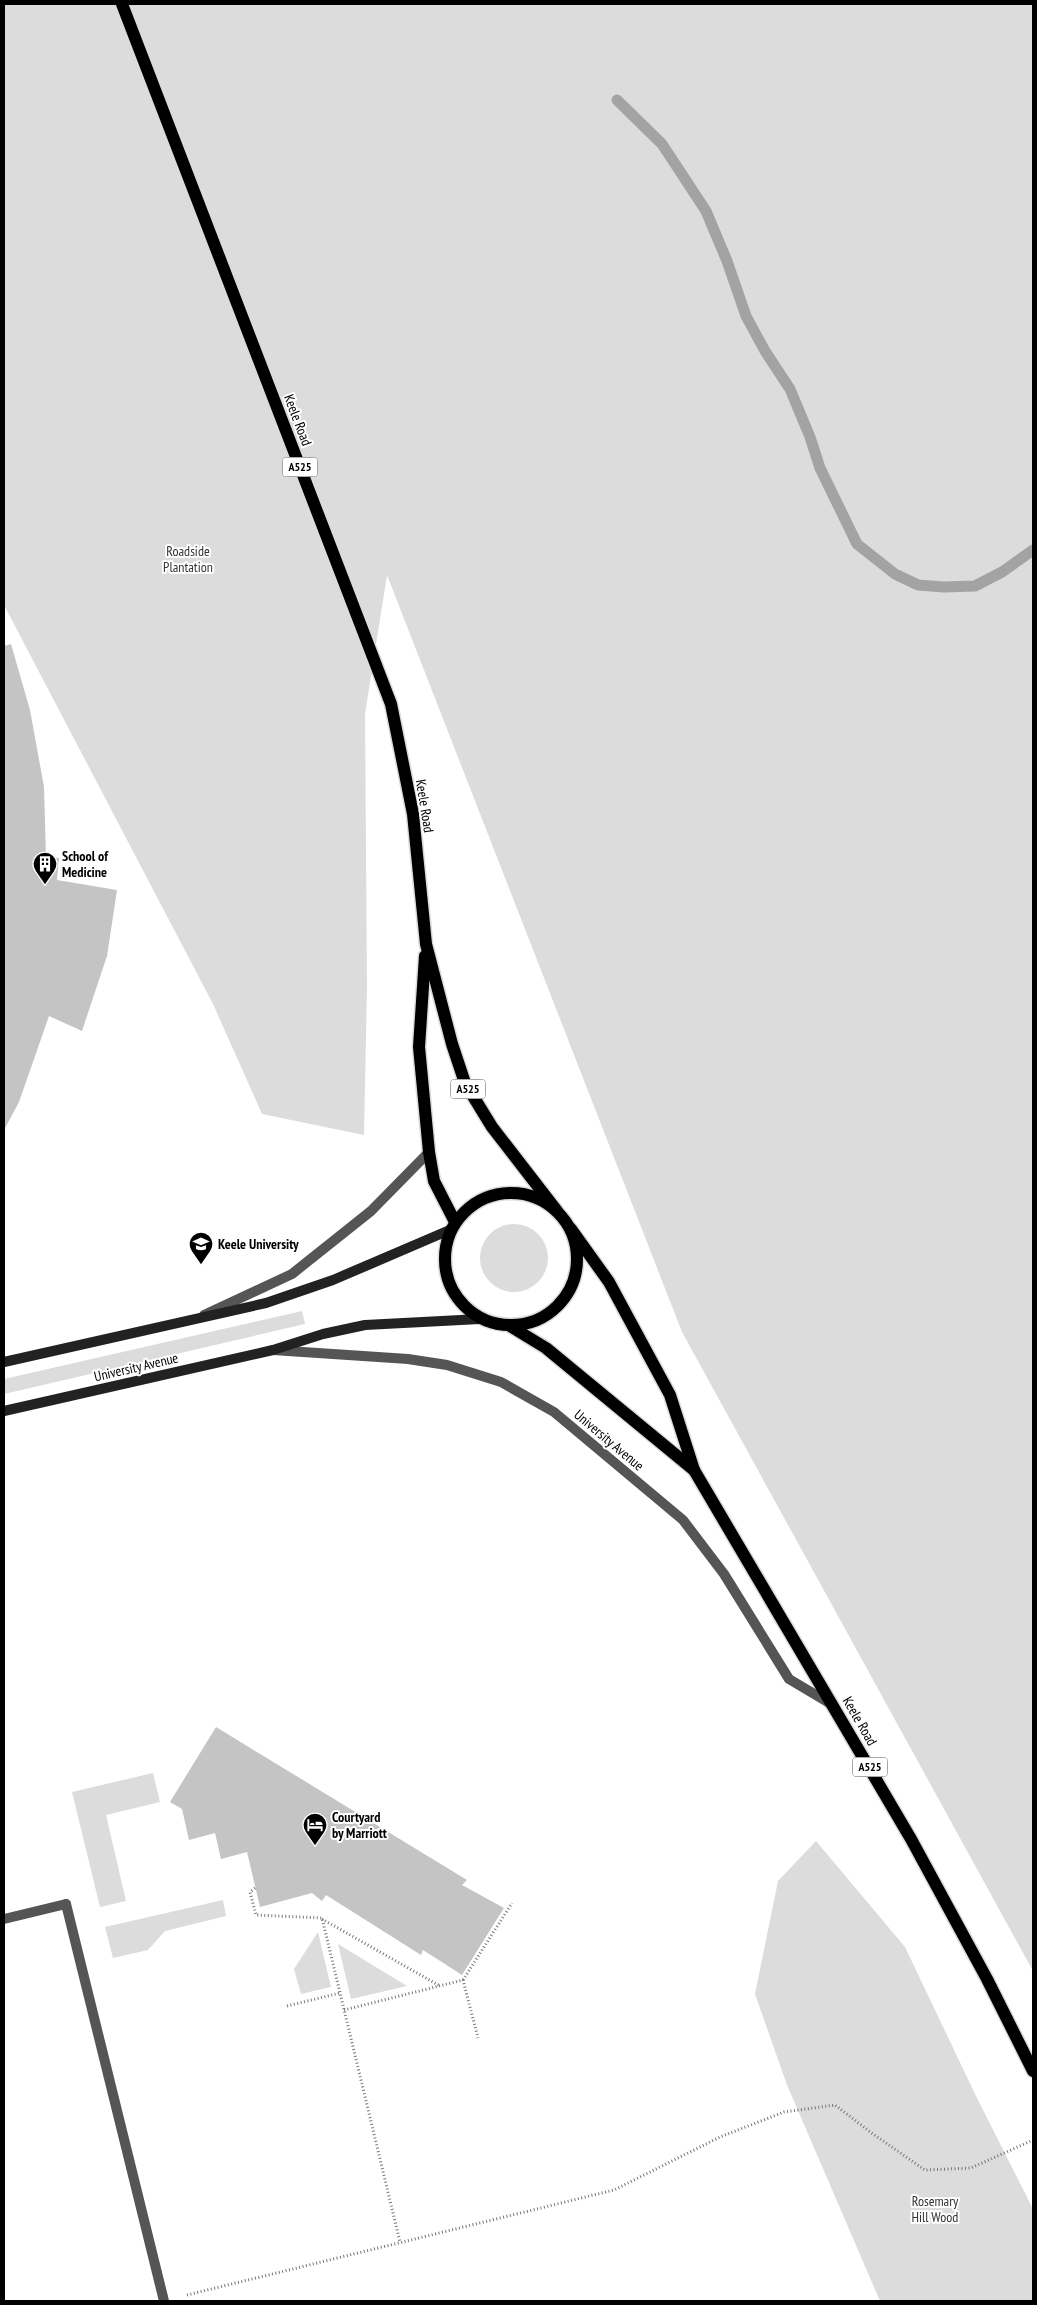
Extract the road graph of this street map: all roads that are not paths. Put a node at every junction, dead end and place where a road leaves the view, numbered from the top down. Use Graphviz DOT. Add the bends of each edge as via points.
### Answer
graph roads {
  1 [pos="122,4"];
  2 [pos="426,944"];
  3 [pos="429,1152"];
  4 [pos="557,1211"];
  5 [pos="453,1225"];
  6 [pos="570,1229"];
  7 [pos="196,1318"];
  8 [pos="480,1319"];
  9 [pos="510,1326"];
  10 [pos="273,1350"];
  11 [pos="4,1362"];
  12 [pos="4,1411"];
  13 [pos="694,1470"];
  14 [pos="834,1706"];
  15 [pos="4,1919"];
  16 [pos="1033,2071"];
  17 [pos="164,2301"];
  1 -- 2 [label="main road, Keele Road / A525" via="391,704 413,814"];
  2 -- 3 [label="main road, A525" via="419,1047"];
  2 -- 4 [label="main road, A525" via="464,1083 492,1127"];
  3 -- 5 [label="main road, A525" via="434,1181"];
  3 -- 7 [label="street" via="371,1211 292,1274"];
  4 -- 5 [label="main road" via="540,1199 518,1193 497,1194 476,1203"];
  4 -- 6 [label="main road"];
  5 -- 7 [label="main road" via="334,1280 266,1304"];
  5 -- 8 [label="main road" via="445,1257 448,1278 467,1310"];
  6 -- 9 [label="main road" via="576,1247 577,1267 572,1286 562,1303 529,1323"];
  6 -- 13 [label="main road, A525" via="609,1282 670,1395"];
  7 -- 11 [label="main road"];
  8 -- 9 [label="main road"];
  8 -- 10 [label="main road, University Avenue" via="365,1325"];
  9 -- 13 [label="main road, A525" via="546,1348"];
  10 -- 12 [label="main road, University Avenue"];
  10 -- 14 [label="street, University Avenue" via="448,1364 501,1382 554,1412 682,1520 724,1574 789,1679"];
  13 -- 14 [label="main road, Keele Road / A525"];
  14 -- 16 [label="main road, Keele Road / A525" via="911,1839"];
  15 -- 17 [label="street" via="66,1904"];
}
